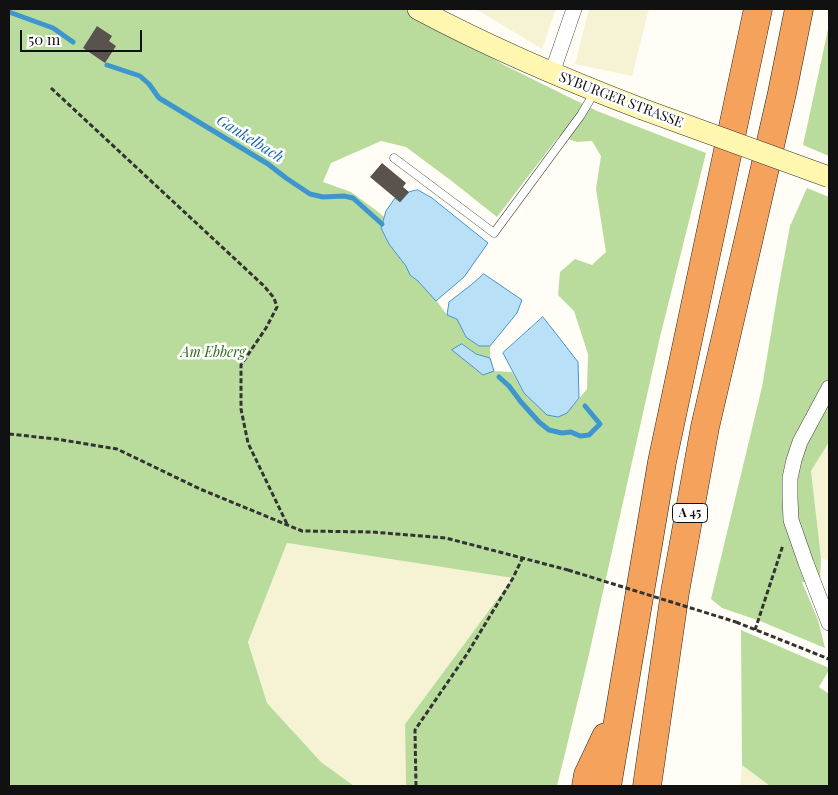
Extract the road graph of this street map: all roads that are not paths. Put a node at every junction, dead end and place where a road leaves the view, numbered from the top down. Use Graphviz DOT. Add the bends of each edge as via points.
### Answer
graph roads {
  1 [pos="418,9"];
  2 [pos="574,9"];
  3 [pos="758,9"];
  4 [pos="799,9"];
  5 [pos="552,73"];
  6 [pos="594,91"];
  7 [pos="394,158"];
  8 [pos="829,177"];
  9 [pos="748,242"];
  10 [pos="829,388"];
  11 [pos="829,623"];
  12 [pos="620,709"];
  13 [pos="586,786"];
  14 [pos="607,786"];
  15 [pos="647,786"];
  16 [pos="660,786"];
  1 -- 5 [label="street, SYBURGER STRASSE"];
  2 -- 5 [label="street"];
  3 -- 12 [label="highway, A 45" via="662,462"];
  4 -- 9 [label="highway, A 45"];
  5 -- 6 [label="street, SYBURGER STRASSE"];
  6 -- 7 [label="lane" via="581,115 494,233"];
  6 -- 8 [label="street, SYBURGER STRASSE, bridge"];
  9 -- 15 [label="highway, A 45" via="705,427 675,592"];
  9 -- 16 [label="highway" via="729,388 692,581"];
  10 -- 11 [label="street" via="800,442 790,478 791,520"];
  12 -- 13 [label="highway" via="588,775"];
  12 -- 14 [label="highway, A 45"];
}
